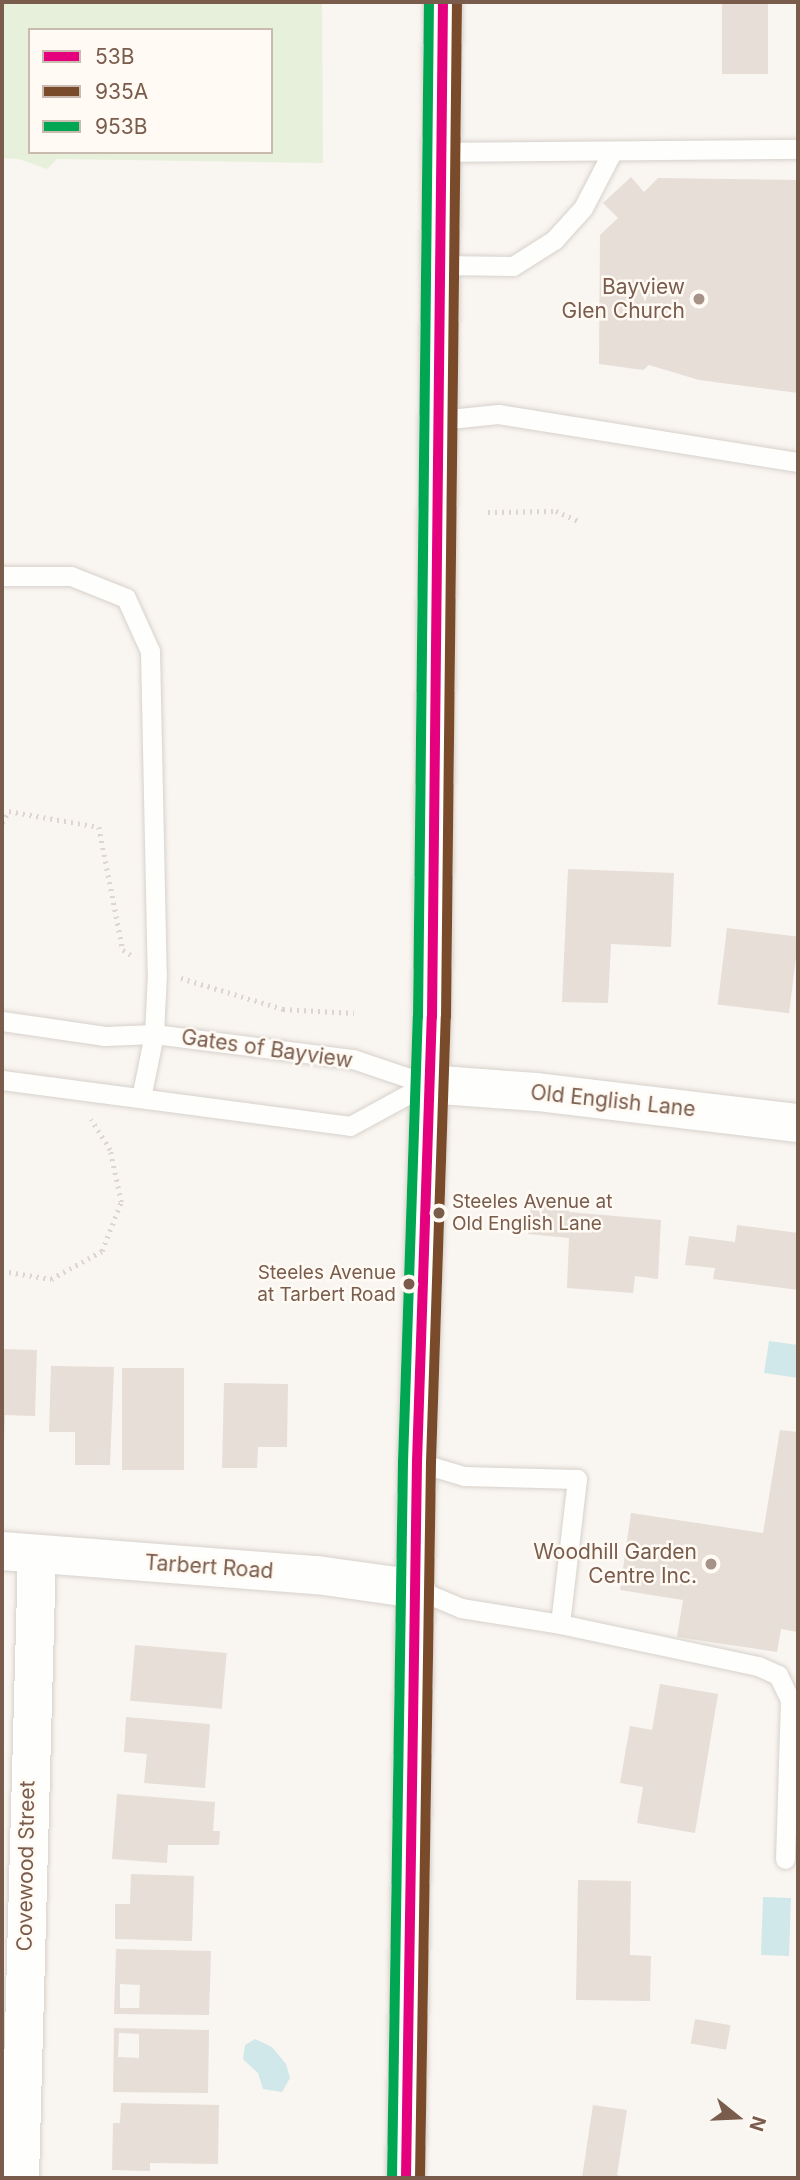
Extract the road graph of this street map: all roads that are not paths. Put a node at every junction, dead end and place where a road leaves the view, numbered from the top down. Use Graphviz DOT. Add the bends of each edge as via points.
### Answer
graph roads {
  1 [pos="443,2"];
  2 [pos="798,149"];
  3 [pos="439,152"];
  4 [pos="612,152"];
  5 [pos="441,265"];
  6 [pos="440,420"];
  7 [pos="798,461"];
  8 [pos="2,576"];
  9 [pos="2,1021"];
  10 [pos="154,1034"];
  11 [pos="2,1080"];
  12 [pos="427,1084"];
  13 [pos="141,1098"];
  14 [pos="798,1123"];
  15 [pos="417,1462"];
  16 [pos="20,1553"];
  17 [pos="416,1589"];
  18 [pos="560,1623"];
  19 [pos="785,1859"];
  20 [pos="13,1992"];
  21 [pos="20,2178"];
  22 [pos="406,2178"];
  1 -- 3 [label="main road"];
  2 -- 4 [label="lane"];
  3 -- 4 [label="lane"];
  3 -- 5 [label="main road"];
  4 -- 5 [label="lane" via="583,208 554,240 513,266"];
  5 -- 6 [label="main road"];
  6 -- 7 [label="lane" via="499,414"];
  6 -- 12 [label="main road" via="432,1017"];
  8 -- 10 [label="lane" via="71,576 126,598 150,651 157,973"];
  9 -- 10 [label="lane, Gates of Bayview" via="104,1036"];
  10 -- 12 [label="lane, Gates of Bayview" via="353,1059"];
  10 -- 13 [label="lane"];
  11 -- 13 [label="lane"];
  12 -- 13 [label="lane" via="350,1126"];
  12 -- 14 [label="main road, Old English Lane" via="537,1092"];
  12 -- 15 [label="main road"];
  15 -- 17 [label="main road"];
  15 -- 18 [label="lane" via="464,1476 577,1479"];
  16 -- 17 [label="main road, Tarbert Road" via="317,1575"];
  16 -- 20 [label="main road, Covewood Street"];
  17 -- 18 [label="lane" via="461,1608"];
  17 -- 22 [label="main road"];
  18 -- 19 [label="lane" via="778,1675 790,1700"];
  20 -- 21 [label="main road, Covewood Street"];
}
